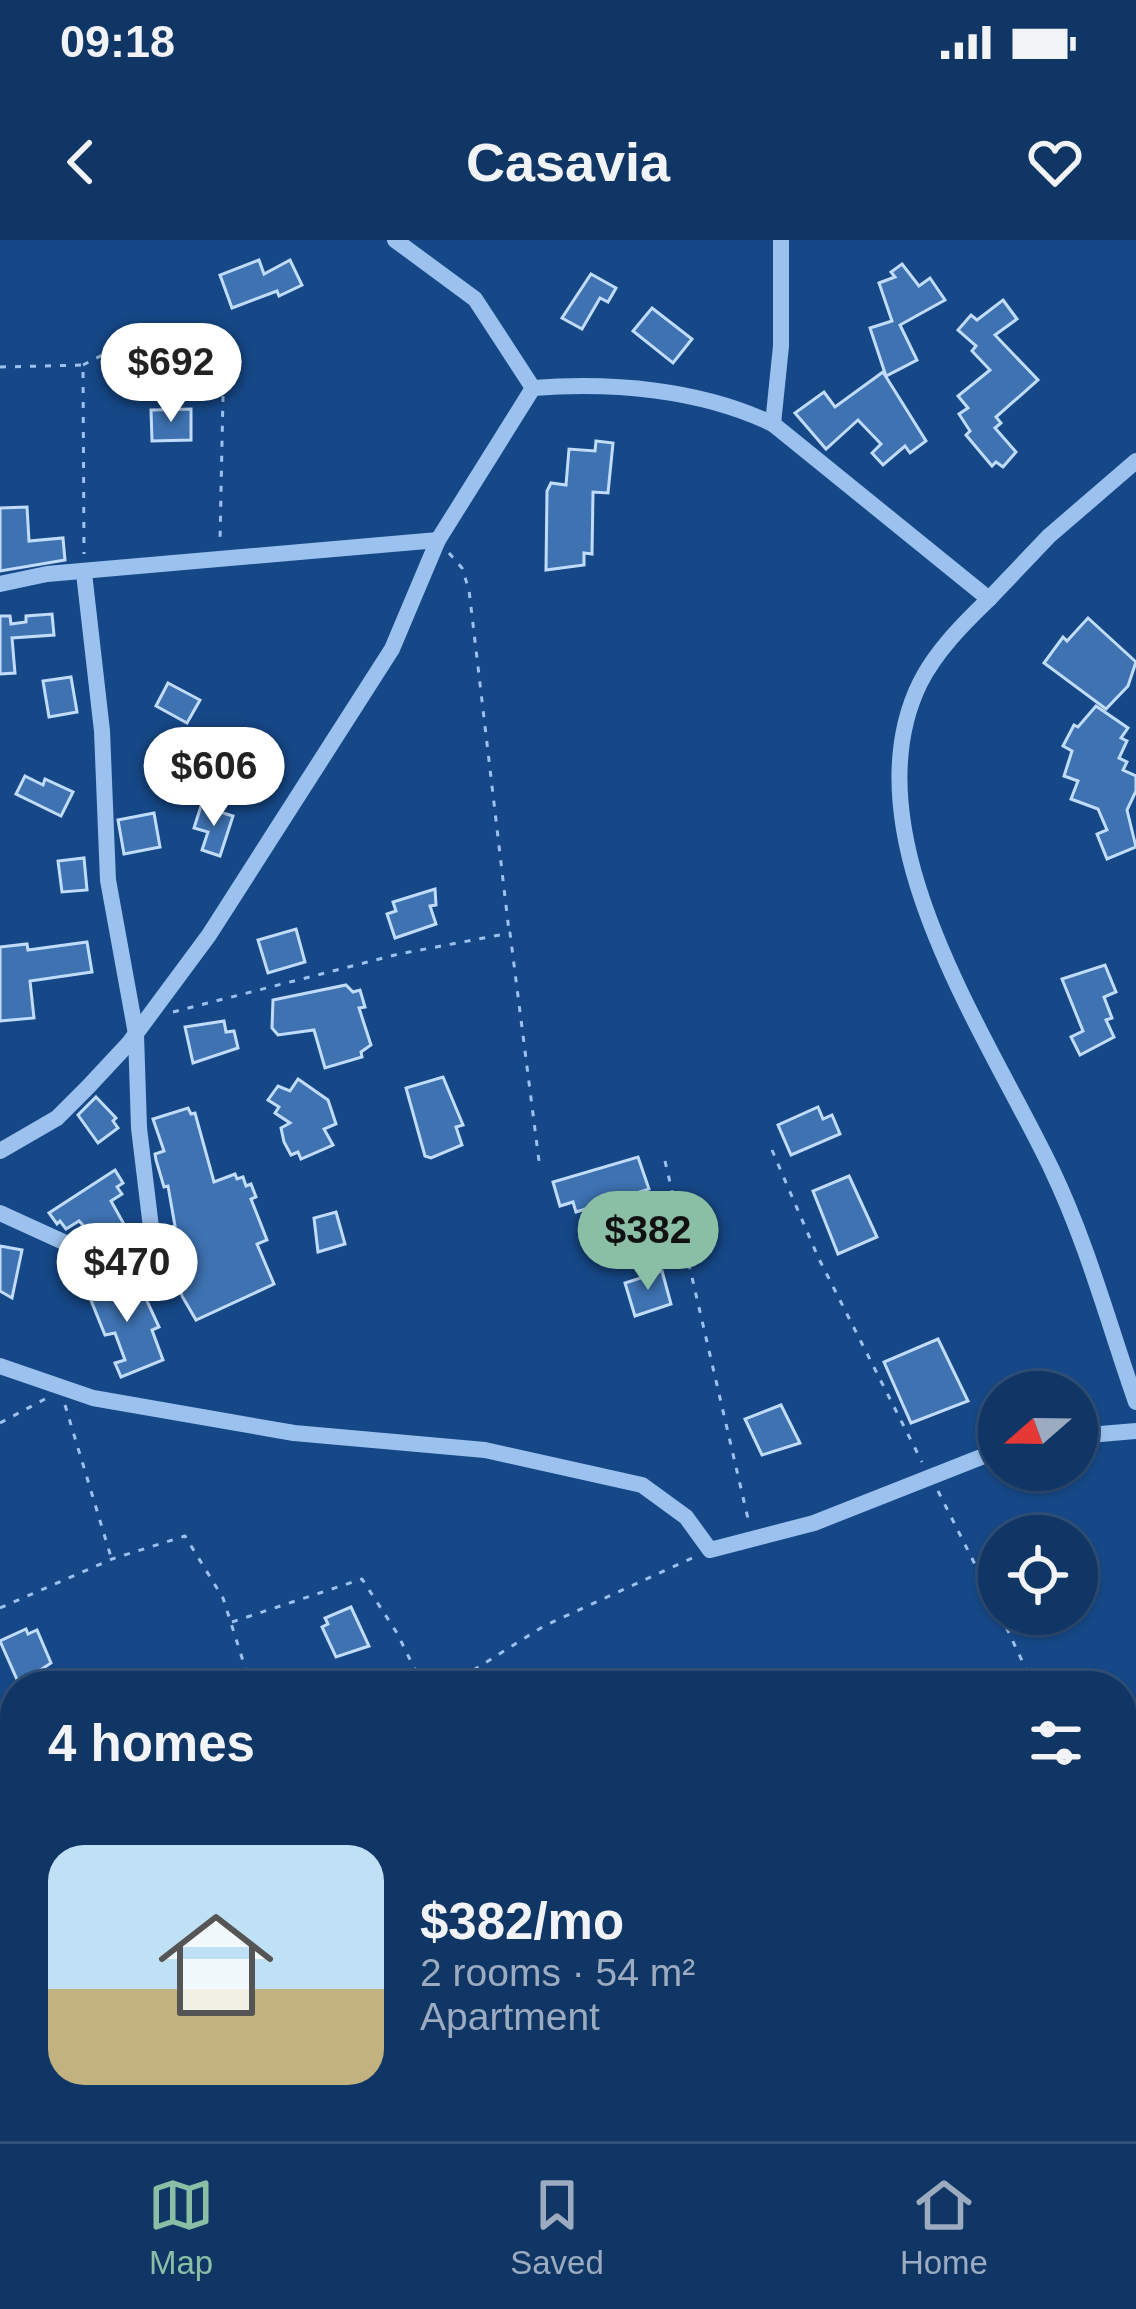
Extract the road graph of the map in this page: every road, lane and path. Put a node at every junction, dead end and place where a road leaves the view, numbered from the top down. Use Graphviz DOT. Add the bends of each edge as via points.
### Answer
graph roads {
  1 [pos="395,240"];
  2 [pos="782,240"];
  3 [pos="83,365"];
  4 [pos="0,368"];
  5 [pos="532,388"];
  6 [pos="773,424"];
  7 [pos="1136,461"];
  8 [pos="438,539"];
  9 [pos="220,560"];
  10 [pos="84,573"];
  11 [pos="0,584"];
  12 [pos="989,599"];
  13 [pos="510,933"];
  14 [pos="148,1018"];
  15 [pos="136,1034"];
  16 [pos="772,1150"];
  17 [pos="0,1151"];
  18 [pos="664,1161"];
  19 [pos="540,1169"];
  20 [pos="0,1214"];
  21 [pos="0,1366"];
  22 [pos="61,1390"];
  23 [pos="1136,1402"];
  24 [pos="0,1423"];
  25 [pos="1136,1431"];
  26 [pos="1098,1434"];
  27 [pos="978,1458"];
  28 [pos="930,1476"];
  29 [pos="754,1542"];
  30 [pos="710,1550"];
  31 [pos="112,1558"];
  32 [pos="978,1571"];
  33 [pos="0,1608"];
  34 [pos="231,1622"];
  35 [pos="1010,1635"];
  36 [pos="246,1671"];
  37 [pos="416,1671"];
  38 [pos="472,1671"];
  39 [pos="1027,1671"];
  1 -- 5 [label="street" via="475,298"];
  2 -- 6 [label="street"];
  3 -- 4 [label="path"];
  3 -- 9 [label="path" via="116,349 224,346"];
  3 -- 10 [label="path"];
  5 -- 6 [label="street" via="698,398"];
  5 -- 8 [label="street"];
  6 -- 12 [label="street"];
  7 -- 12 [label="street"];
  8 -- 9 [label="street"];
  8 -- 13 [label="path" via="469,590"];
  8 -- 14 [label="street" via="392,649"];
  9 -- 10 [label="street"];
  10 -- 11 [label="street"];
  10 -- 15 [label="street" via="108,880"];
  12 -- 23 [label="street" via="920,683 899,761 906,837 947,962 1054,1174"];
  13 -- 14 [label="path"];
  13 -- 19 [label="path"];
  14 -- 15 [label="street"];
  15 -- 17 [label="street" via="57,1118"];
  15 -- 20 [label="street" via="156,1269 92,1255"];
  16 -- 28 [label="path"];
  18 -- 29 [label="path"];
  21 -- 22 [label="street"];
  22 -- 24 [label="path"];
  22 -- 30 [label="street" via="294,1433 485,1450 642,1485 677,1508"];
  22 -- 31 [label="path"];
  25 -- 26 [label="street"];
  27 -- 28 [label="street"];
  28 -- 29 [label="street"];
  28 -- 32 [label="path"];
  29 -- 30 [label="street"];
  30 -- 38 [label="path" via="544,1626"];
  31 -- 33 [label="path"];
  31 -- 34 [label="path" via="185,1536"];
  34 -- 36 [label="path"];
  34 -- 37 [label="path" via="362,1579"];
  35 -- 39 [label="path"];
}
